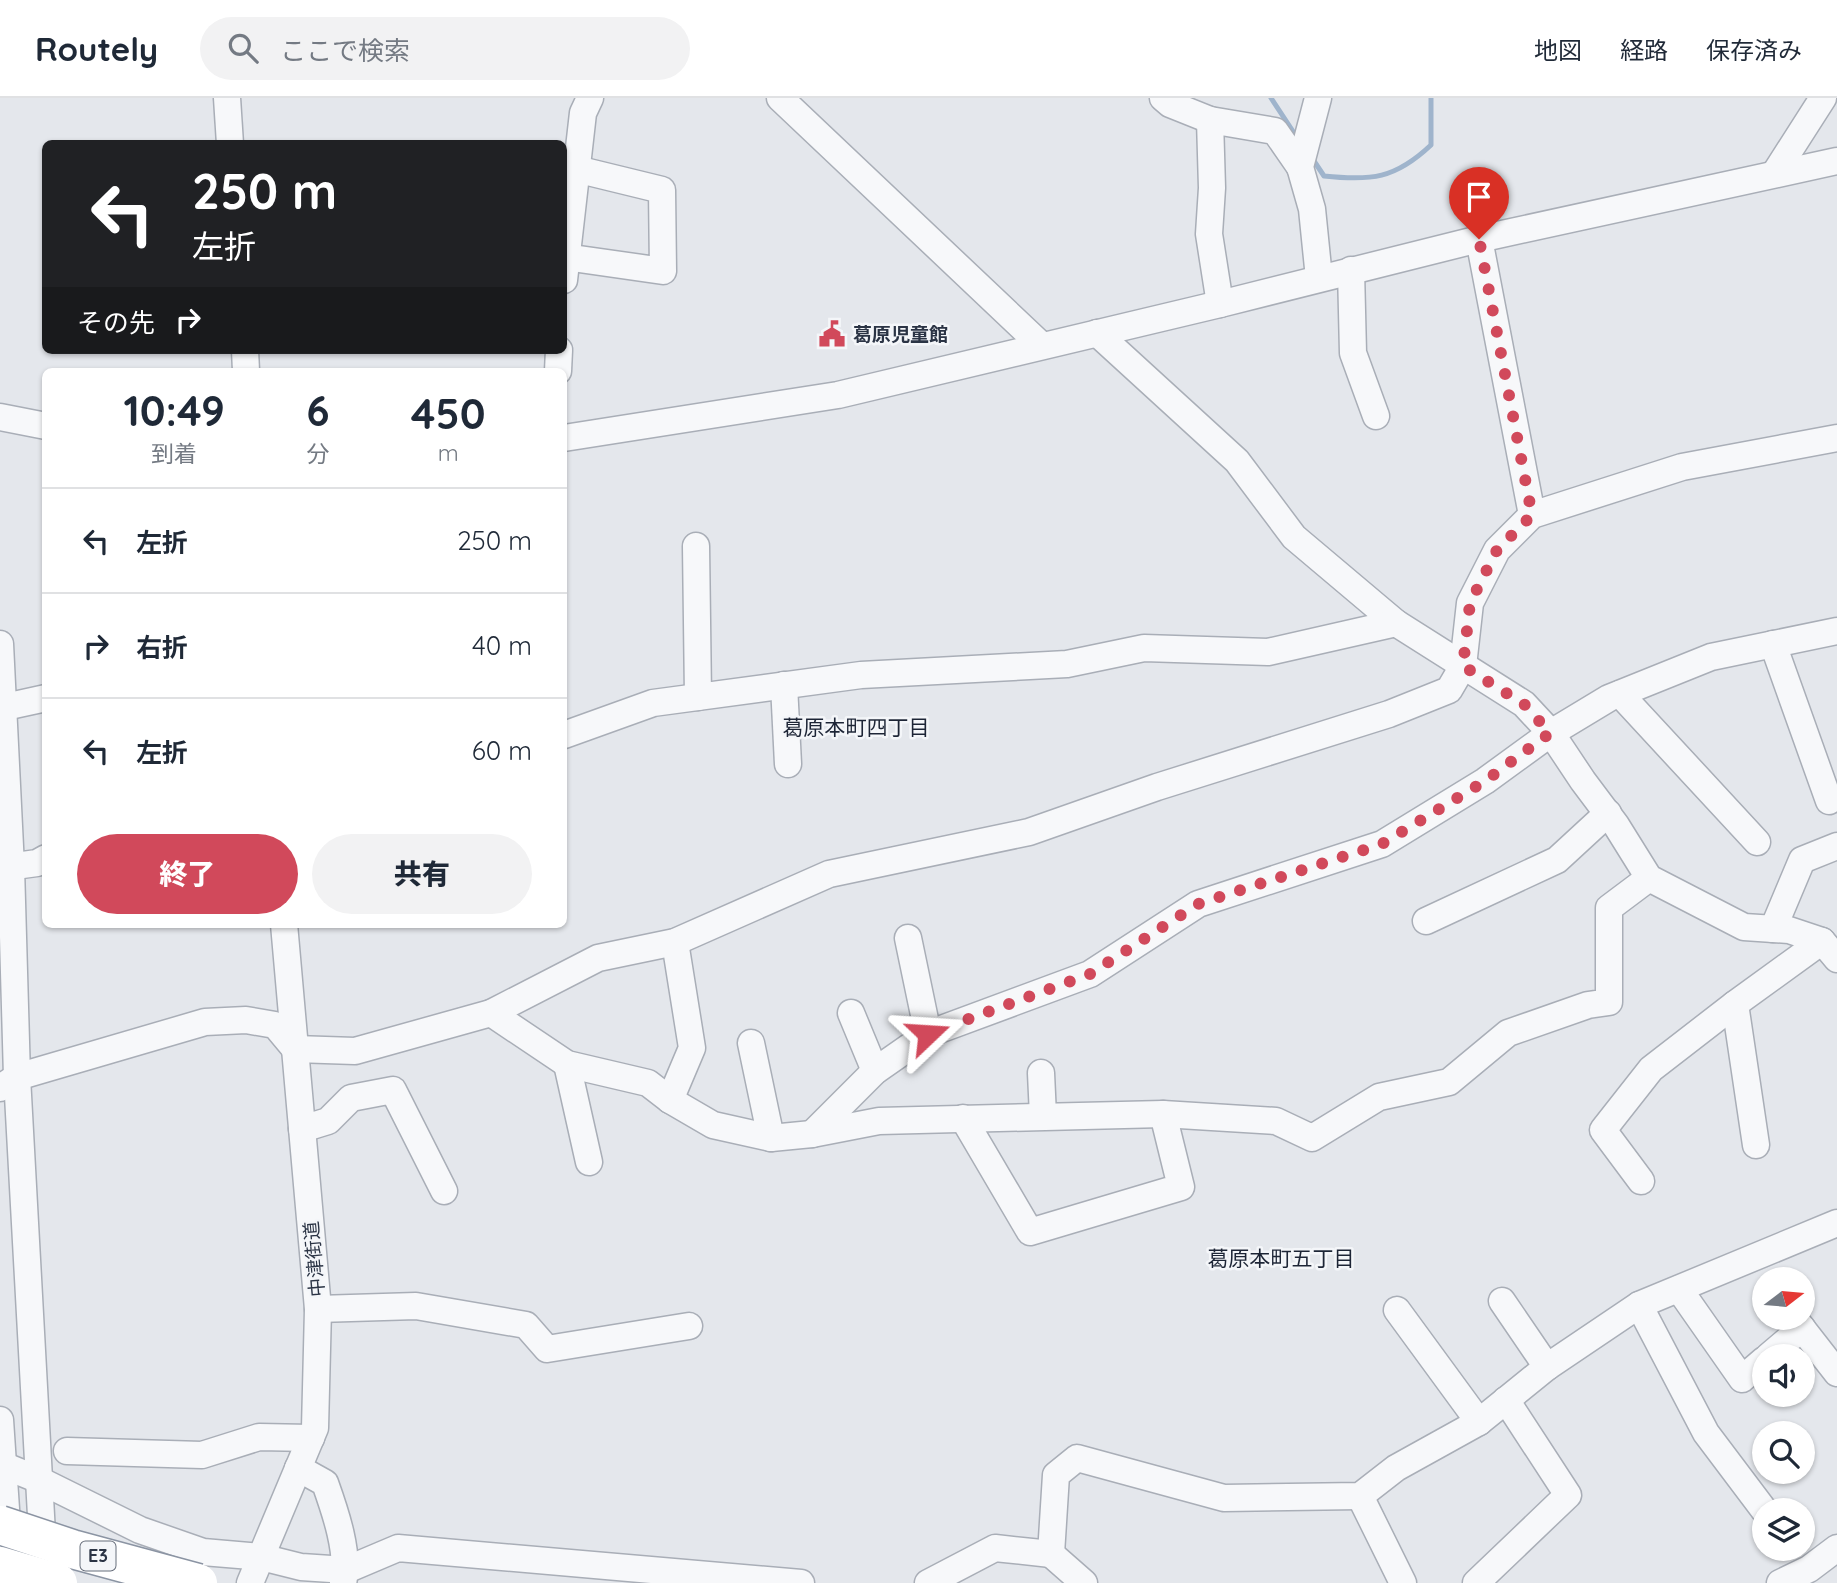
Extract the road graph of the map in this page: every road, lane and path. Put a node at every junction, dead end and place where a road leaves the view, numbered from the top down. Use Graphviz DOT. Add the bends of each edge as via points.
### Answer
graph roads {
  1 [pos="227,98"];
  2 [pos="590,98"];
  3 [pos="780,98"];
  4 [pos="1163,98"];
  5 [pos="1318,98"];
  6 [pos="1823,98"];
  7 [pos="1210,120"];
  8 [pos="230,140"];
  9 [pos="1837,161"];
  10 [pos="1301,165"];
  11 [pos="576,169"];
  12 [pos="1776,173"];
  13 [pos="1479,239"];
  14 [pos="567,243"];
  15 [pos="567,268"];
  16 [pos="1351,270"];
  17 [pos="1319,278"];
  18 [pos="1220,304"];
  19 [pos="1097,332"];
  20 [pos="1041,345"];
  21 [pos="1376,416"];
  22 [pos="0,417"];
  23 [pos="42,425"];
  24 [pos="1837,438"];
  25 [pos="567,439"];
  26 [pos="1532,515"];
  27 [pos="696,545"];
  28 [pos="1396,623"];
  29 [pos="1837,631"];
  30 [pos="0,644"];
  31 [pos="1773,644"];
  32 [pos="1463,666"];
  33 [pos="784,685"];
  34 [pos="1620,694"];
  35 [pos="698,697"];
  36 [pos="42,699"];
  37 [pos="1,708"];
  38 [pos="1550,733"];
  39 [pos="567,734"];
  40 [pos="788,764"];
  41 [pos="1829,801"];
  42 [pos="1608,813"];
  43 [pos="1757,842"];
  44 [pos="1837,846"];
  45 [pos="42,860"];
  46 [pos="6,867"];
  47 [pos="1649,878"];
  48 [pos="1426,921"];
  49 [pos="285,928"];
  50 [pos="1773,929"];
  51 [pos="908,938"];
  52 [pos="674,942"];
  53 [pos="1829,950"];
  54 [pos="1735,1004"];
  55 [pos="491,1013"];
  56 [pos="851,1013"];
  57 [pos="928,1034"];
  58 [pos="751,1043"];
  59 [pos="295,1049"];
  60 [pos="567,1064"];
  61 [pos="875,1071"];
  62 [pos="1041,1073"];
  63 [pos="8,1082"];
  64 [pos="670,1100"];
  65 [pos="1163,1114"];
  66 [pos="1043,1116"];
  67 [pos="963,1118"];
  68 [pos="302,1129"];
  69 [pos="812,1134"];
  70 [pos="771,1138"];
  71 [pos="1756,1145"];
  72 [pos="589,1162"];
  73 [pos="1641,1181"];
  74 [pos="444,1191"];
  75 [pos="1837,1223"];
  76 [pos="1762,1267"];
  77 [pos="1752,1271"];
  78 [pos="1679,1289"];
  79 [pos="1502,1301"];
  80 [pos="1639,1305"];
  81 [pos="318,1309"];
  82 [pos="1397,1310"];
  83 [pos="689,1326"];
  84 [pos="1792,1330"];
  85 [pos="1803,1330"];
  86 [pos="1780,1344"];
  87 [pos="1547,1367"];
  88 [pos="1752,1370"];
  89 [pos="1837,1373"];
  90 [pos="1506,1400"];
  91 [pos="0,1420"];
  92 [pos="1479,1422"];
  93 [pos="311,1438"];
  94 [pos="67,1451"];
  95 [pos="1,1464"];
  96 [pos="298,1468"];
  97 [pos="37,1479"];
  98 [pos="1360,1496"];
  99 [pos="1755,1498"];
  100 [pos="0,1525"];
  101 [pos="1837,1548"];
  102 [pos="1051,1554"];
  103 [pos="1815,1555"];
  104 [pos="261,1557"];
  105 [pos="1799,1561"];
  106 [pos="0,1566"];
  107 [pos="345,1577"];
  108 [pos="11,1583"];
  109 [pos="45,1583"];
  110 [pos="58,1583"];
  111 [pos="198,1583"];
  112 [pos="250,1583"];
  113 [pos="800,1583"];
  114 [pos="928,1583"];
  115 [pos="1084,1583"];
  116 [pos="1403,1583"];
  117 [pos="1476,1583"];
  118 [pos="1780,1583"];
  1 -- 8 [label="street"];
  2 -- 11 [label="street" via="583,113"];
  3 -- 20 [label="street"];
  4 -- 7 [label="street"];
  5 -- 10 [label="street"];
  6 -- 12 [label="street"];
  7 -- 10 [label="street" via="1275,131"];
  7 -- 18 [label="street" via="1209,234"];
  9 -- 12 [label="street"];
  10 -- 17 [label="street" via="1312,209"];
  11 -- 14 [label="street"];
  11 -- 15 [label="street" via="662,190 663,271"];
  12 -- 13 [label="street"];
  13 -- 16 [label="street"];
  13 -- 26 [label="street"];
  16 -- 17 [label="street"];
  16 -- 21 [label="street" via="1353,353"];
  17 -- 18 [label="street"];
  18 -- 19 [label="street"];
  19 -- 20 [label="street"];
  19 -- 28 [label="street" via="1237,461 1294,537"];
  20 -- 25 [label="street" via="838,395"];
  22 -- 23 [label="street"];
  24 -- 26 [label="street" via="1682,467"];
  26 -- 32 [label="street" via="1497,550 1470,603"];
  27 -- 35 [label="street"];
  28 -- 32 [label="street"];
  28 -- 33 [label="street" via="1268,652 1144,648 1067,664 861,675"];
  29 -- 31 [label="street"];
  30 -- 37 [label="street"];
  31 -- 34 [label="street" via="1711,657"];
  31 -- 41 [label="street"];
  32 -- 38 [label="street" via="1524,704"];
  32 -- 52 [label="street" via="1449,690 1389,715 1029,832 829,874"];
  33 -- 35 [label="street"];
  33 -- 40 [label="street"];
  34 -- 38 [label="street"];
  34 -- 43 [label="street"];
  35 -- 39 [label="street" via="653,703"];
  36 -- 37 [label="street"];
  37 -- 46 [label="street"];
  38 -- 42 [label="street"];
  38 -- 57 [label="street" via="1485,781 1382,844 1198,904 1090,974"];
  42 -- 47 [label="street"];
  42 -- 48 [label="street" via="1557,860"];
  44 -- 50 [label="street" via="1802,860"];
  45 -- 46 [label="street"];
  46 -- 63 [label="street"];
  47 -- 50 [label="street" via="1744,927"];
  47 -- 65 [label="street" via="1609,908 1609,1002 1508,1033 1449,1082 1378,1097 1312,1138 1276,1121"];
  49 -- 59 [label="street, 中津街道"];
  50 -- 53 [label="street" via="1789,930"];
  51 -- 57 [label="street"];
  52 -- 55 [label="street" via="598,958"];
  52 -- 64 [label="street" via="692,1048"];
  53 -- 54 [label="street"];
  54 -- 71 [label="street"];
  54 -- 73 [label="street" via="1651,1069 1603,1130"];
  55 -- 59 [label="street" via="355,1051"];
  55 -- 60 [label="street"];
  56 -- 61 [label="street"];
  57 -- 61 [label="street"];
  58 -- 70 [label="street"];
  59 -- 63 [label="street" via="275,1025 246,1020 205,1022"];
  59 -- 68 [label="street, 中津街道"];
  60 -- 64 [label="street" via="648,1083"];
  60 -- 72 [label="street"];
  61 -- 69 [label="street"];
  62 -- 66 [label="street"];
  63 -- 97 [label="street"];
  64 -- 70 [label="street" via="713,1125"];
  65 -- 66 [label="street"];
  65 -- 67 [label="street" via="1181,1187 1030,1232"];
  66 -- 67 [label="street"];
  67 -- 69 [label="street" via="879,1121"];
  68 -- 74 [label="street" via="328,1121 351,1098 393,1090"];
  68 -- 81 [label="street, 中津街道"];
  69 -- 70 [label="street"];
  75 -- 76 [label="street"];
  77 -- 78 [label="street"];
  78 -- 80 [label="street"];
  78 -- 88 [label="street" via="1742,1379"];
  79 -- 87 [label="street"];
  80 -- 87 [label="street"];
  80 -- 99 [label="street" via="1706,1433"];
  81 -- 83 [label="street" via="416,1306 526,1325 547,1349"];
  81 -- 93 [label="street, 中津街道"];
  82 -- 92 [label="street"];
  84 -- 86 [label="street"];
  85 -- 89 [label="street"];
  87 -- 90 [label="street"];
  90 -- 92 [label="street"];
  90 -- 117 [label="street" via="1568,1495"];
  91 -- 95 [label="street"];
  92 -- 98 [label="street" via="1396,1468"];
  93 -- 94 [label="street" via="259,1437 202,1454"];
  93 -- 96 [label="street, 中津街道"];
  95 -- 97 [label="street"];
  95 -- 108 [label="street"];
  96 -- 104 [label="street, 中津街道"];
  96 -- 107 [label="street" via="326,1483"];
  97 -- 104 [label="street" via="140,1530 203,1552"];
  97 -- 109 [label="street"];
  98 -- 102 [label="street" via="1224,1498 1077,1458 1056,1475"];
  98 -- 116 [label="street"];
  100 -- 111 [label="highway, E3, bridge"];
  101 -- 103 [label="street"];
  102 -- 114 [label="street" via="995,1548"];
  102 -- 115 [label="street"];
  104 -- 107 [label="street"];
  104 -- 112 [label="street, 中津街道"];
  105 -- 118 [label="street"];
  106 -- 110 [label="highway, E3, bridge"];
  107 -- 113 [label="street" via="398,1548"];
}
